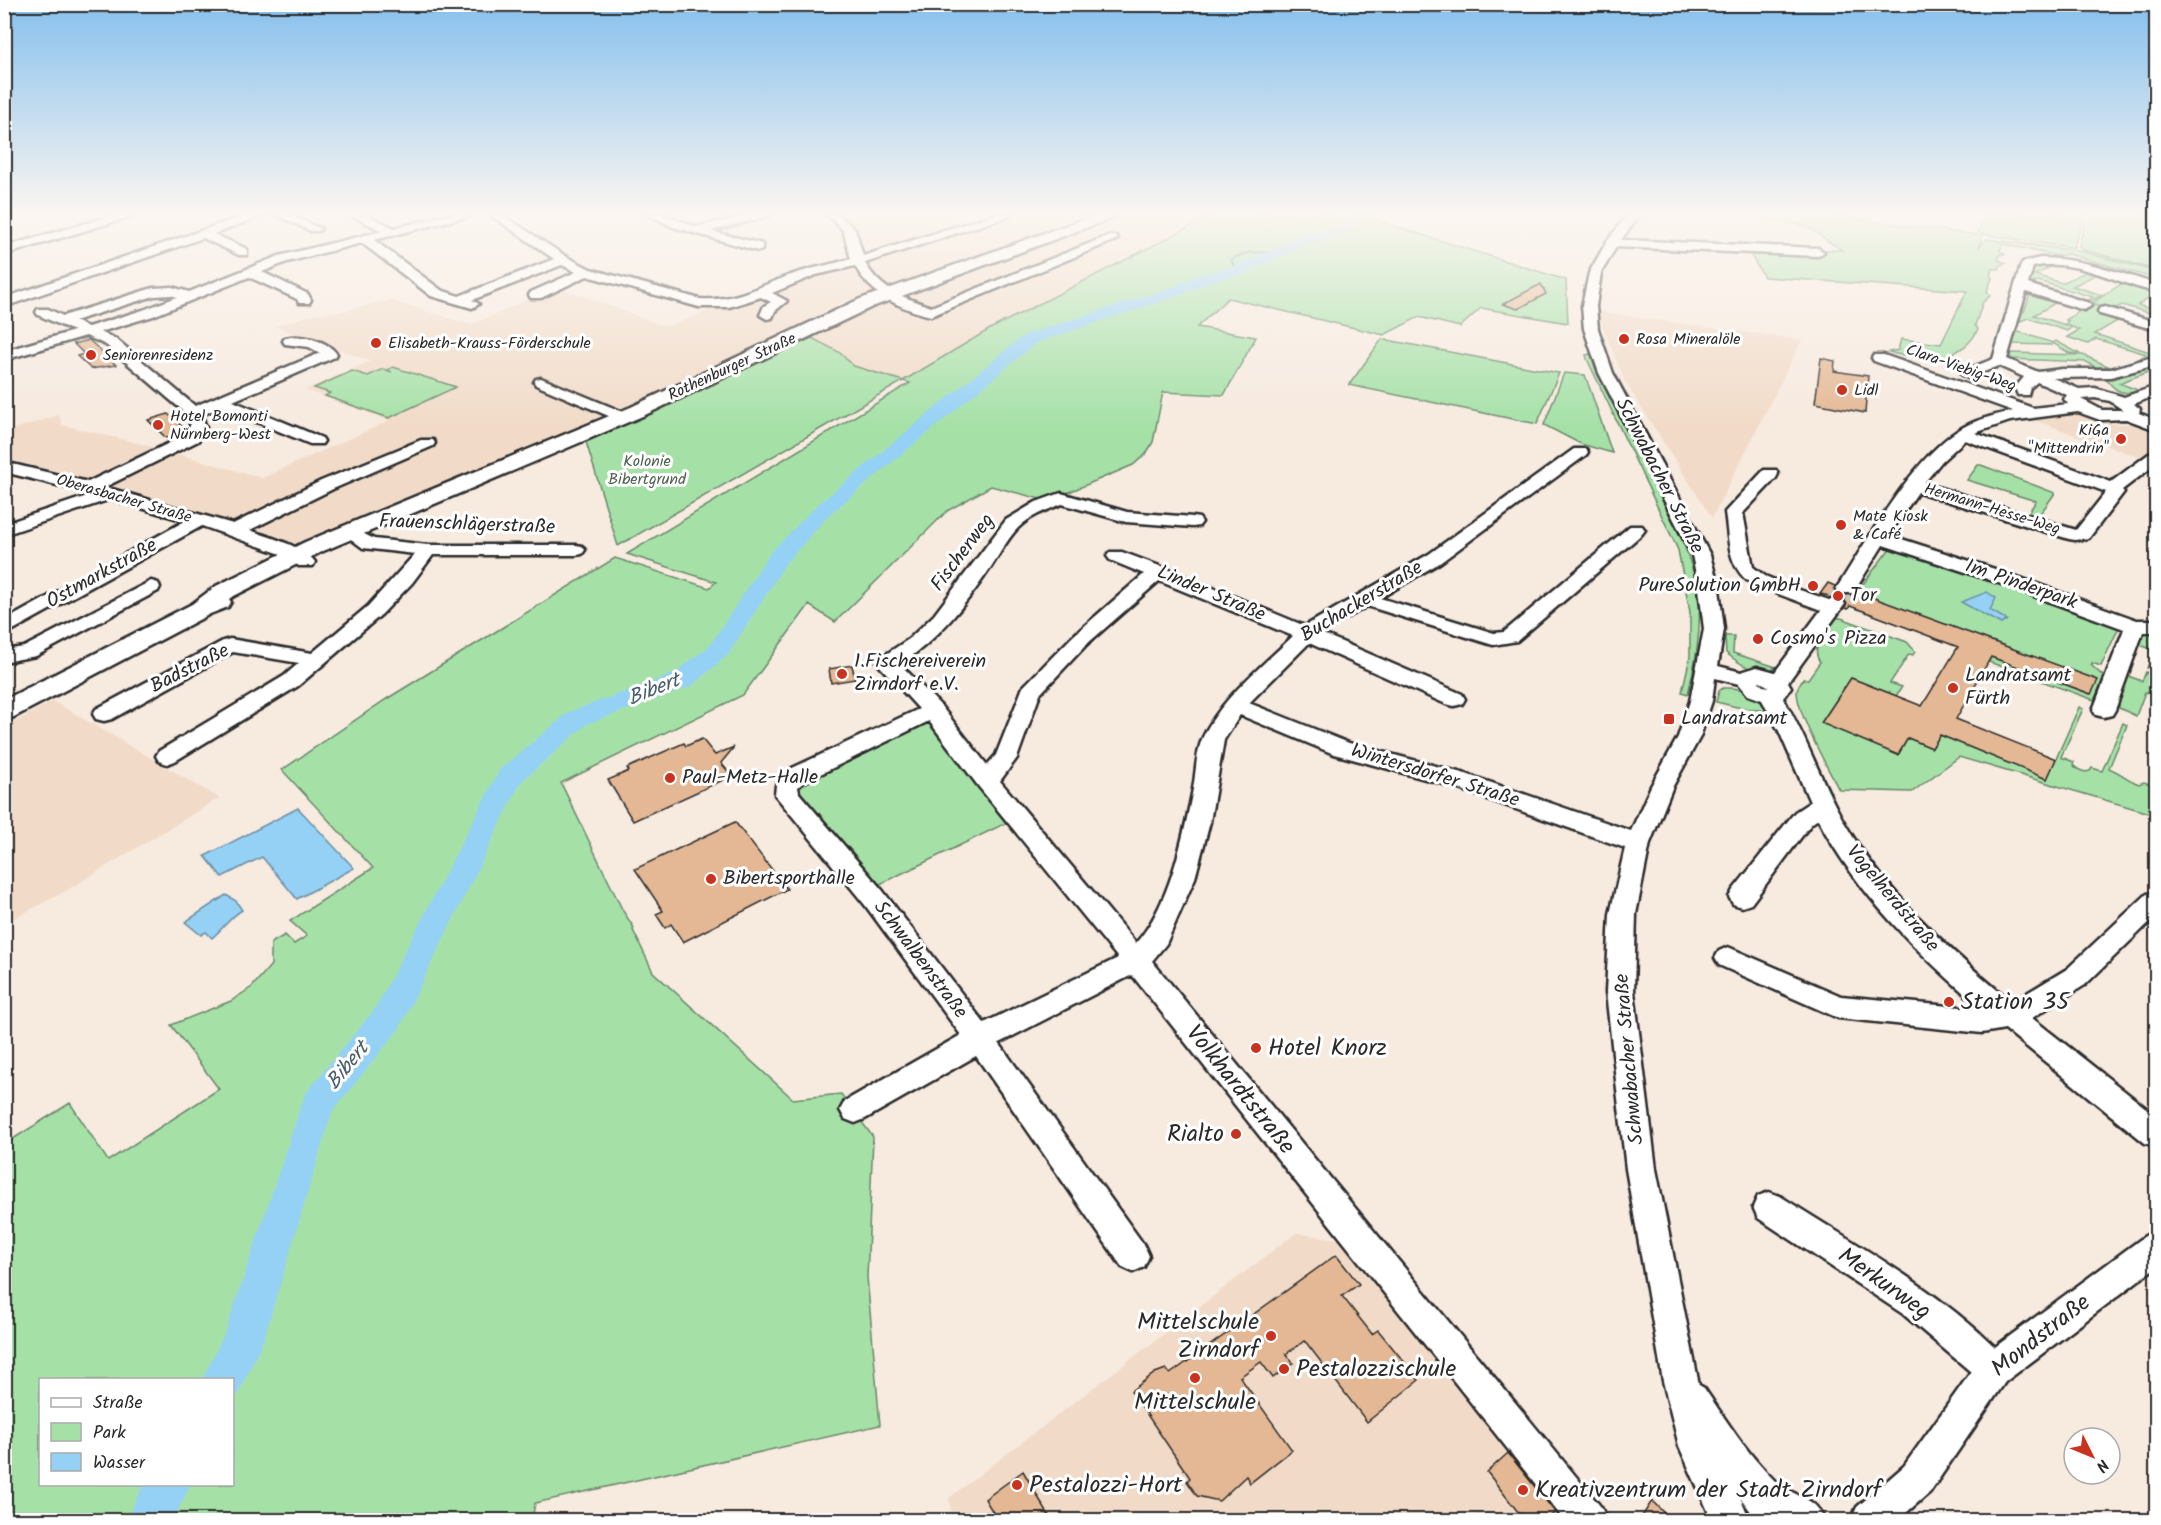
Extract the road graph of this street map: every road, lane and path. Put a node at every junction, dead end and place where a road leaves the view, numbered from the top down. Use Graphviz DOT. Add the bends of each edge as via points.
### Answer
graph roads {
  1 [pos="56,285"];
  2 [pos="219,285"];
  3 [pos="279,285"];
  4 [pos="425,285"];
  5 [pos="504,285"];
  6 [pos="557,285"];
  7 [pos="634,285"];
  8 [pos="781,285"];
  9 [pos="875,285"];
  10 [pos="913,285"];
  11 [pos="998,285"];
  12 [pos="1592,285"];
  13 [pos="2021,286"];
  14 [pos="762,293"];
  15 [pos="536,295"];
  16 [pos="886,295"];
  17 [pos="191,297"];
  18 [pos="304,300"];
  19 [pos="4,303"];
  20 [pos="2084,306"];
  21 [pos="2105,311"];
  22 [pos="42,312"];
  23 [pos="767,315"];
  24 [pos="60,321"];
  25 [pos="2157,326"];
  26 [pos="89,332"];
  27 [pos="290,341"];
  28 [pos="4,356"];
  29 [pos="1879,358"];
  30 [pos="2157,360"];
  31 [pos="1999,361"];
  32 [pos="1968,374"];
  33 [pos="2035,376"];
  34 [pos="541,382"];
  35 [pos="2157,390"];
  36 [pos="2023,392"];
  37 [pos="2079,400"];
  38 [pos="221,402"];
  39 [pos="2127,408"];
  40 [pos="193,412"];
  41 [pos="2032,412"];
  42 [pos="623,417"];
  43 [pos="2157,425"];
  44 [pos="1962,434"];
  45 [pos="316,441"];
  46 [pos="427,443"];
  47 [pos="1580,452"];
  48 [pos="2157,456"];
  49 [pos="7,470"];
  50 [pos="1770,474"];
  51 [pos="1916,486"];
  52 [pos="89,488"];
  53 [pos="2113,489"];
  54 [pos="111,493"];
  55 [pos="199,520"];
  56 [pos="1193,522"];
  57 [pos="4,530"];
  58 [pos="235,530"];
  59 [pos="1636,530"];
  60 [pos="354,535"];
  61 [pos="1879,538"];
  62 [pos="428,550"];
  63 [pos="576,550"];
  64 [pos="1116,556"];
  65 [pos="301,559"];
  66 [pos="1158,572"];
  67 [pos="151,587"];
  68 [pos="1366,600"];
  69 [pos="1838,600"];
  70 [pos="2135,626"];
  71 [pos="2157,626"];
  72 [pos="4,629"];
  73 [pos="1306,634"];
  74 [pos="4,656"];
  75 [pos="316,660"];
  76 [pos="887,663"];
  77 [pos="1708,670"];
  78 [pos="1774,688"];
  79 [pos="1454,699"];
  80 [pos="1235,705"];
  81 [pos="2104,710"];
  82 [pos="4,711"];
  83 [pos="933,711"];
  84 [pos="104,714"];
  85 [pos="167,756"];
  86 [pos="987,781"];
  87 [pos="1825,809"];
  88 [pos="1638,843"];
  89 [pos="1742,897"];
  90 [pos="2157,901"];
  91 [pos="1728,958"];
  92 [pos="1136,961"];
  93 [pos="2011,1017"];
  94 [pos="980,1039"];
  95 [pos="855,1110"];
  96 [pos="2157,1133"];
  97 [pos="1769,1207"];
  98 [pos="2157,1247"];
  99 [pos="1133,1256"];
  100 [pos="1993,1370"];
  101 [pos="1680,1381"];
  102 [pos="1770,1508"];
  103 [pos="1885,1516"];
  104 [pos="1588,1521"];
  105 [pos="1731,1521"];
  106 [pos="1805,1521"];
  1 -- 19 [label="street"];
  2 -- 17 [label="street"];
  3 -- 18 [label="street"];
  4 -- 5 [label="street" via="436,293 466,302"];
  6 -- 15 [label="street"];
  7 -- 14 [label="street" via="703,304 727,304"];
  8 -- 14 [label="street"];
  9 -- 16 [label="street"];
  10 -- 16 [label="main road, Rothenburger Straße"];
  11 -- 16 [label="street" via="931,312"];
  12 -- 77 [label="street, Schwabacher Straße" via="1591,329 1606,373 1701,555 1714,629"];
  13 -- 20 [label="street"];
  13 -- 31 [label="street"];
  14 -- 23 [label="street" via="780,301 766,311"];
  16 -- 42 [label="main road, Rothenburger Straße"];
  17 -- 24 [label="street" via="153,291"];
  17 -- 26 [label="street"];
  21 -- 25 [label="street"];
  22 -- 24 [label="street"];
  24 -- 26 [label="street"];
  26 -- 28 [label="street"];
  26 -- 40 [label="street" via="111,342"];
  27 -- 38 [label="street" via="310,343 330,354"];
  29 -- 41 [label="street, Clara-Viebig-Weg"];
  30 -- 33 [label="street" via="2110,373"];
  31 -- 32 [label="street"];
  31 -- 33 [label="street"];
  33 -- 36 [label="street" via="2025,381"];
  33 -- 37 [label="street"];
  34 -- 42 [label="street"];
  35 -- 39 [label="street"];
  37 -- 39 [label="street" via="2102,414"];
  37 -- 41 [label="street"];
  38 -- 40 [label="street"];
  38 -- 45 [label="street"];
  39 -- 43 [label="street"];
  40 -- 52 [label="street" via="200,425 192,438"];
  41 -- 44 [label="street" via="1986,422"];
  42 -- 60 [label="main road, Rothenburger Straße" via="428,501 399,519"];
  44 -- 51 [label="street" via="1937,457"];
  44 -- 53 [label="street"];
  46 -- 58 [label="street" via="327,485"];
  47 -- 68 [label="street, Buchackerstraße" via="1435,558"];
  48 -- 53 [label="street, Hermann-Hesse-Weg"];
  49 -- 52 [label="street, Oberasbacher Straße"];
  50 -- 69 [label="street" via="1734,512 1743,566 1749,575 1763,582"];
  51 -- 53 [label="street, Hermann-Hesse-Weg" via="2075,535 2083,534 2115,492"];
  51 -- 61 [label="street"];
  52 -- 54 [label="street, Oberasbacher Straße"];
  54 -- 55 [label="street, Oberasbacher Straße"];
  54 -- 57 [label="street"];
  55 -- 58 [label="street, Oberasbacher Straße"];
  55 -- 72 [label="street, Ostmarkstraße"];
  56 -- 76 [label="street, Fischerweg" via="1126,517 1061,498 1030,512 1012,524 931,630"];
  58 -- 65 [label="street, Oberasbacher Straße"];
  59 -- 68 [label="street" via="1510,637 1493,639"];
  60 -- 62 [label="street, Frauenschlägerstraße" via="369,544"];
  60 -- 65 [label="main road, Rothenburger Straße"];
  61 -- 69 [label="street"];
  61 -- 70 [label="street, Im Pinderpark"];
  62 -- 63 [label="street, Frauenschlägerstraße"];
  62 -- 75 [label="street" via="375,610"];
  64 -- 66 [label="street, Linder Straße"];
  65 -- 82 [label="main road, Rothenburger Straße" via="238,595 201,609"];
  66 -- 73 [label="street, Linder Straße"];
  66 -- 86 [label="street" via="1080,640 1030,692 1006,758"];
  67 -- 74 [label="street, Ostmarkstraße" via="29,652"];
  68 -- 73 [label="street, Buchackerstraße"];
  69 -- 78 [label="street"];
  70 -- 71 [label="street, Im Pinderpark"];
  70 -- 81 [label="street"];
  73 -- 79 [label="street, Linder Straße"];
  73 -- 80 [label="street, Buchackerstraße"];
  75 -- 84 [label="street, Badstraße" via="230,645"];
  75 -- 85 [label="street" via="291,681"];
  76 -- 83 [label="street, Volkhardtstraße"];
  77 -- 78 [label="street" via="1747,680 1756,691"];
  77 -- 88 [label="street, Schwabacher Straße" via="1689,737 1662,786"];
  78 -- 87 [label="street, Vogelherdstraße"];
  80 -- 88 [label="street, Wintersdorfer Straße" via="1342,749 1458,780"];
  80 -- 92 [label="street, Buchackerstraße" via="1213,740 1183,878 1157,937"];
  83 -- 86 [label="street, Volkhardtstraße"];
  83 -- 94 [label="street, Schwalbenstraße" via="796,776 787,785 787,795 874,898"];
  86 -- 92 [label="street, Volkhardtstraße"];
  87 -- 89 [label="street" via="1815,809 1803,818"];
  87 -- 93 [label="street, Vogelherdstraße" via="1844,843 1884,896 1942,958"];
  88 -- 101 [label="street, Schwabacher Straße" via="1623,914 1620,992 1641,1168"];
  90 -- 93 [label="street" via="2076,977"];
  91 -- 93 [label="street" via="1838,1007 1982,1021"];
  92 -- 94 [label="street, Schwalbenstraße"];
  92 -- 104 [label="street, Volkhardtstraße"];
  93 -- 96 [label="street, Vogelherdstraße"];
  94 -- 95 [label="street, Schwalbenstraße"];
  94 -- 99 [label="street, Schwalbenstraße"];
  97 -- 100 [label="street, Merkurweg" via="1908,1298"];
  98 -- 100 [label="street, Mondstraße"];
  100 -- 103 [label="street, Mondstraße" via="1917,1479"];
  101 -- 102 [label="street, Schwabacher Straße" via="1724,1450"];
  101 -- 105 [label="street, Schwabacher Straße" via="1697,1446"];
  102 -- 106 [label="street, Schwabacher Straße"];
}
